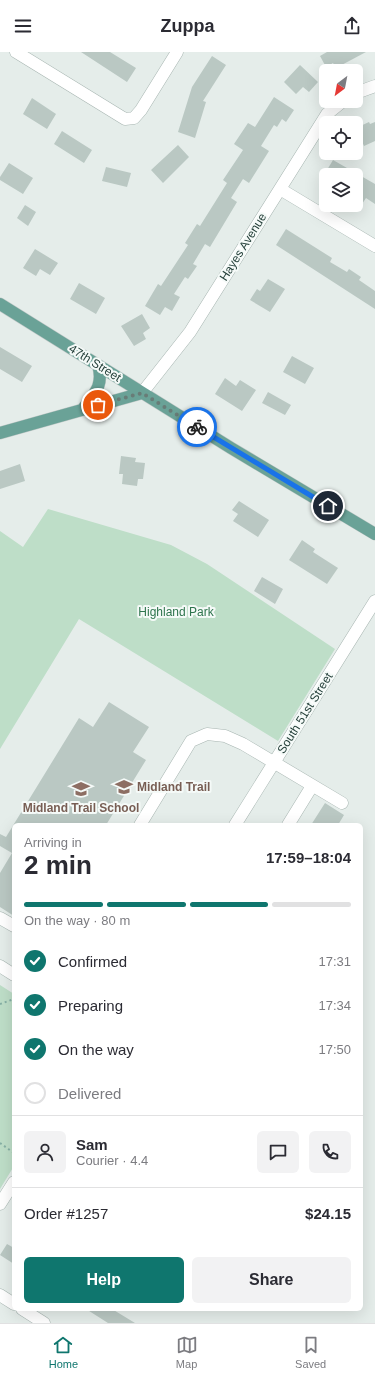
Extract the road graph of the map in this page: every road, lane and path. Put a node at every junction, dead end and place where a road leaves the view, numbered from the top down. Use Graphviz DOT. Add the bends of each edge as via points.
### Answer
graph roads {
  1 [pos="16,52"];
  2 [pos="177,52"];
  3 [pos="375,86"];
  4 [pos="363,90"];
  5 [pos="334,108"];
  6 [pos="280,189"];
  7 [pos="375,246"];
  8 [pos="0,304"];
  9 [pos="98,365"];
  10 [pos="142,393"];
  11 [pos="83,409"];
  12 [pos="0,433"];
  13 [pos="375,534"];
  14 [pos="375,601"];
  15 [pos="274,763"];
  16 [pos="312,786"];
  17 [pos="342,803"];
  18 [pos="141,823"];
  19 [pos="236,823"];
  20 [pos="289,823"];
  21 [pos="0,918"];
  22 [pos="12,925"];
  23 [pos="0,966"];
  24 [pos="12,974"];
  25 [pos="12,1000"];
  26 [pos="0,1004"];
  27 [pos="0,1143"];
  28 [pos="12,1152"];
  29 [pos="12,1185"];
  30 [pos="0,1204"];
  31 [pos="0,1295"];
  32 [pos="12,1303"];
  33 [pos="25,1311"];
  34 [pos="44,1323"];
  1 -- 2 [label="street" via="125,119 134,118 141,110"];
  3 -- 4 [label="street"];
  5 -- 6 [label="street, Hayes Avenue" via="327,114"];
  6 -- 7 [label="street"];
  6 -- 10 [label="street, Hayes Avenue" via="190,332"];
  8 -- 9 [label="main road, 47th Street"];
  9 -- 10 [label="main road, 47th Street"];
  9 -- 11 [label="main road" via="101,379"];
  10 -- 11 [label="main road"];
  10 -- 13 [label="main road, 47th Street"];
  11 -- 12 [label="main road"];
  14 -- 15 [label="street, South 51st Street"];
  15 -- 16 [label="street"];
  15 -- 18 [label="street" via="225,736 207,734 192,741"];
  15 -- 19 [label="street, South 51st Street"];
  16 -- 17 [label="street"];
  16 -- 20 [label="street"];
  21 -- 22 [label="street"];
  23 -- 24 [label="street"];
  25 -- 26 [label="path"];
  27 -- 28 [label="path"];
  29 -- 30 [label="street"];
  31 -- 32 [label="street"];
  33 -- 34 [label="street"];
}
